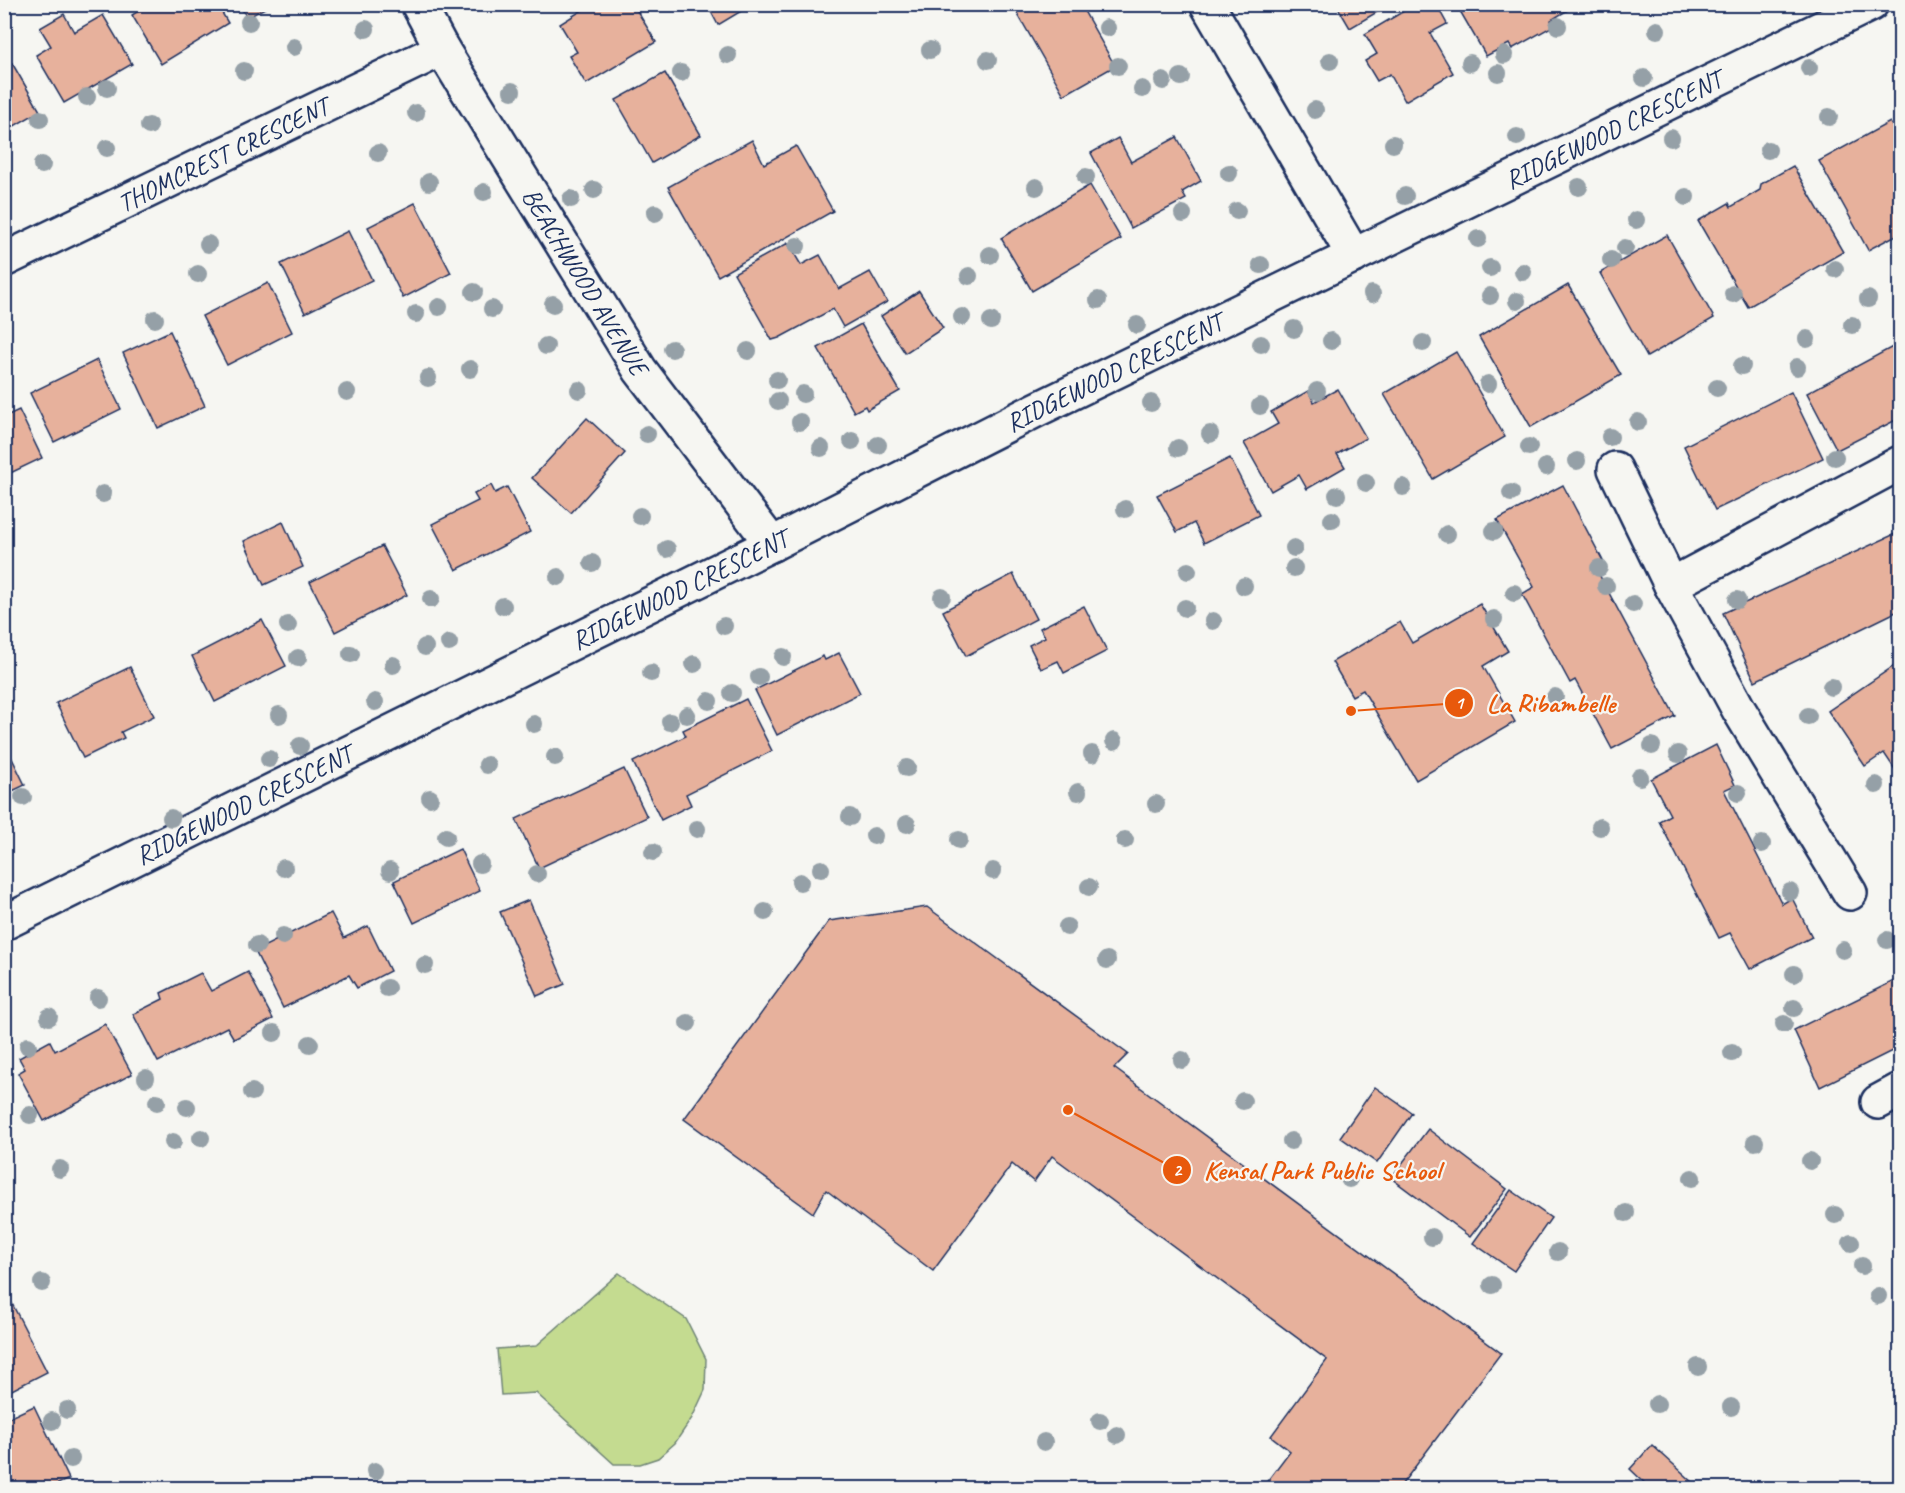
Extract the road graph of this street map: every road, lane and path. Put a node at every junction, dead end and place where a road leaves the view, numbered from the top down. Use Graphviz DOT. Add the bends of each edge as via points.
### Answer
graph roads {
  1 [pos="418,4"];
  2 [pos="1207,4"];
  3 [pos="1871,4"];
  4 [pos="442,49"];
  5 [pos="1354,256"];
  6 [pos="4,260"];
  7 [pos="1900,463"];
  8 [pos="1615,469"];
  9 [pos="772,544"];
  10 [pos="1671,585"];
  11 [pos="1850,893"];
  12 [pos="4,923"];
  1 -- 4 [label="street, BEACHWOOD AVENUE"];
  2 -- 5 [label="street"];
  3 -- 5 [label="street, RIDGEWOOD CRESCENT"];
  4 -- 6 [label="street, THOMCREST CRESCENT"];
  4 -- 9 [label="street, BEACHWOOD AVENUE" via="640,370"];
  5 -- 9 [label="street, RIDGEWOOD CRESCENT" via="1036,410"];
  7 -- 10 [label="street"];
  8 -- 10 [label="street"];
  9 -- 12 [label="street, RIDGEWOOD CRESCENT"];
  10 -- 11 [label="street" via="1739,710"];
}
